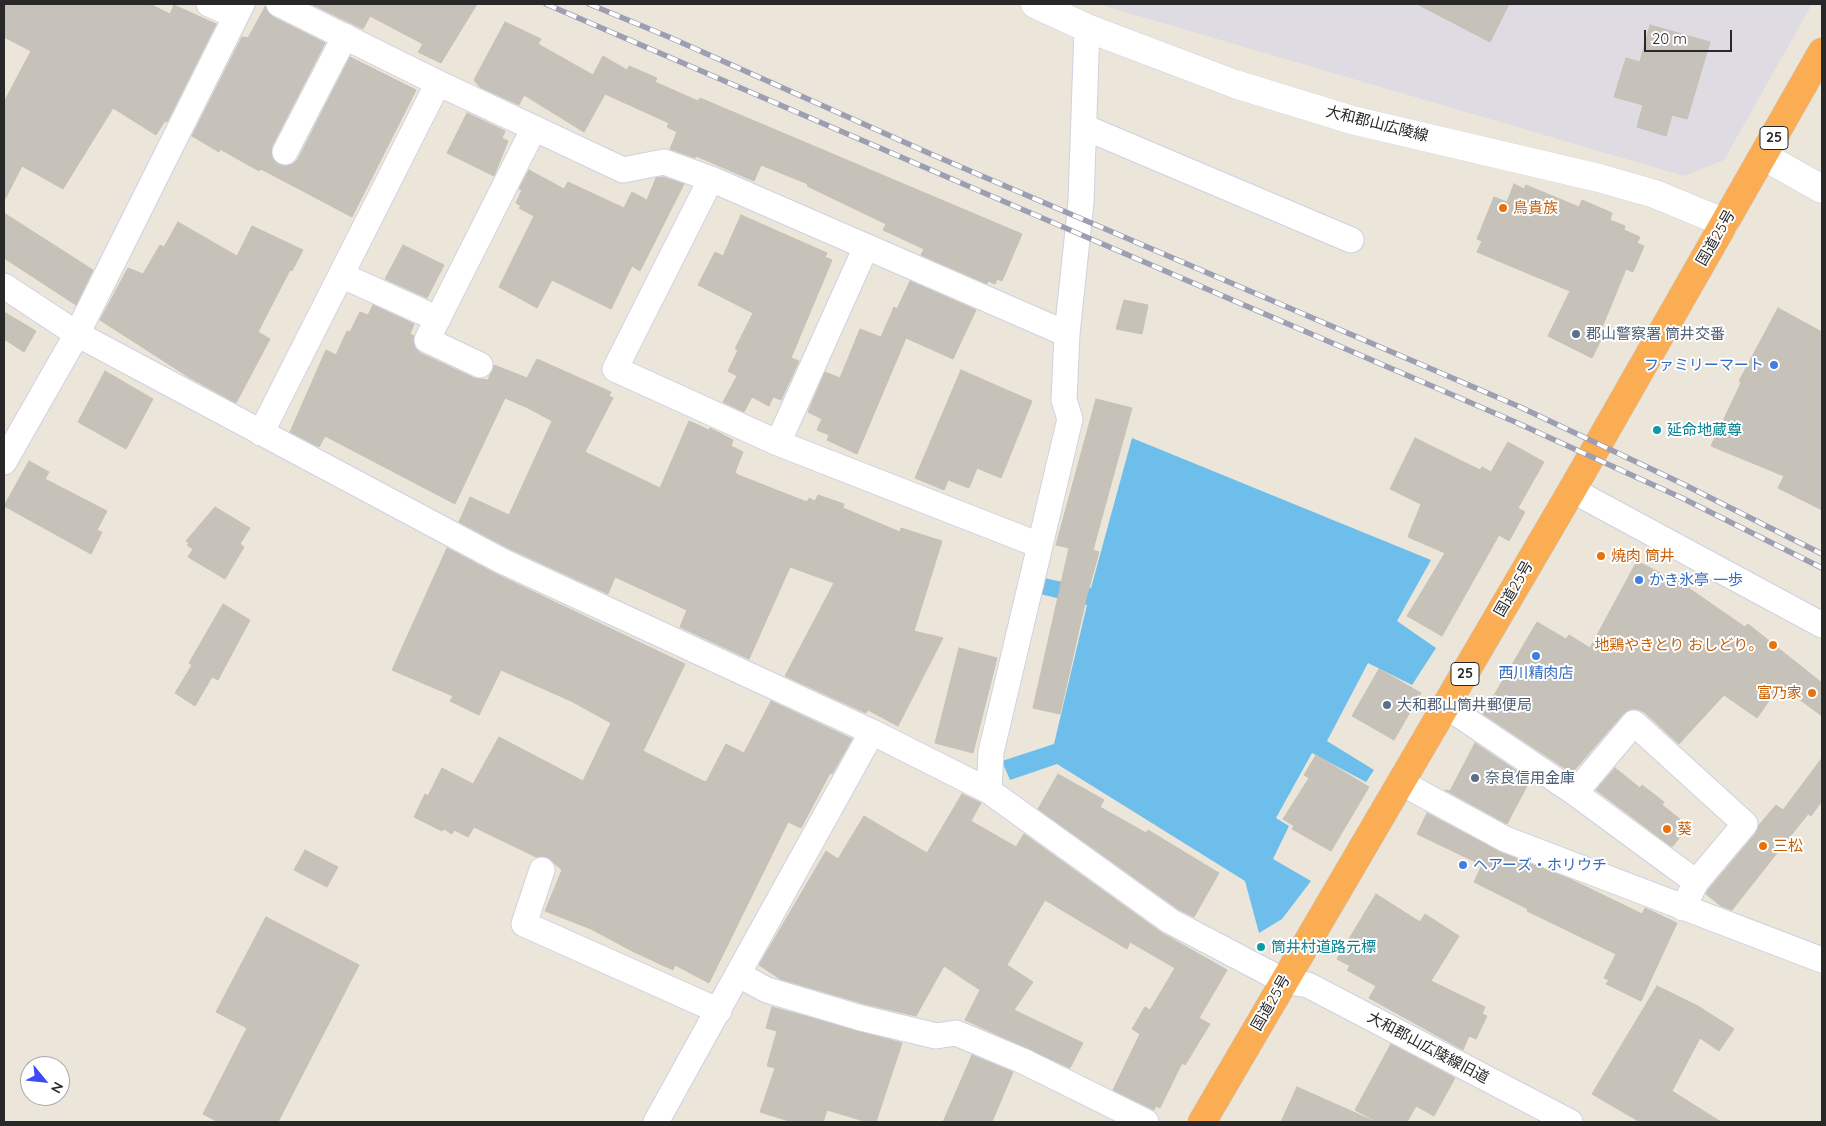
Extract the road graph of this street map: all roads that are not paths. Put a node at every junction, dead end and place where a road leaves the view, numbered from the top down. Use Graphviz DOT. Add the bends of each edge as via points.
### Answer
graph roads {
  1 [pos="209,4"];
  2 [pos="279,4"];
  3 [pos="1035,4"];
  4 [pos="239,10"];
  5 [pos="1087,28"];
  6 [pos="345,36"];
  7 [pos="1822,52"];
  8 [pos="438,83"];
  9 [pos="1084,126"];
  10 [pos="534,128"];
  11 [pos="285,152"];
  12 [pos="1764,156"];
  13 [pos="711,179"];
  14 [pos="1822,189"];
  15 [pos="1725,223"];
  16 [pos="1351,240"];
  17 [pos="866,247"];
  18 [pos="341,274"];
  19 [pos="4,286"];
  20 [pos="438,319"];
  21 [pos="77,334"];
  22 [pos="1067,334"];
  23 [pos="480,365"];
  24 [pos="262,433"];
  25 [pos="778,443"];
  26 [pos="4,462"];
  27 [pos="1572,490"];
  28 [pos="1039,545"];
  29 [pos="1822,625"];
  30 [pos="1446,706"];
  31 [pos="872,732"];
  32 [pos="1400,782"];
  33 [pos="989,791"];
  34 [pos="1574,793"];
  35 [pos="542,870"];
  36 [pos="1696,882"];
  37 [pos="1683,908"];
  38 [pos="1822,960"];
  39 [pos="739,975"];
  40 [pos="1284,981"];
  41 [pos="719,1011"];
  42 [pos="656,1122"];
  43 [pos="1146,1122"];
  44 [pos="1202,1122"];
  45 [pos="1570,1122"];
  1 -- 4 [label="street"];
  2 -- 6 [label="street"];
  3 -- 5 [label="main road, 大和郡山広陵線"];
  4 -- 21 [label="street"];
  5 -- 9 [label="street"];
  5 -- 15 [label="main road, 大和郡山広陵線" via="1234,84 1352,120 1599,178 1655,194"];
  6 -- 8 [label="street"];
  6 -- 11 [label="street"];
  7 -- 12 [label="highway, 国道25号 / 25"];
  8 -- 10 [label="street"];
  8 -- 18 [label="street"];
  9 -- 16 [label="street"];
  9 -- 22 [label="street" via="1081,202"];
  10 -- 13 [label="street" via="622,170 664,162"];
  10 -- 20 [label="street"];
  12 -- 14 [label="main road"];
  12 -- 15 [label="highway, 国道25号 / 25"];
  13 -- 17 [label="street"];
  13 -- 25 [label="street" via="615,369"];
  15 -- 27 [label="highway, 国道25号 / 25"];
  17 -- 22 [label="street"];
  17 -- 25 [label="street"];
  18 -- 20 [label="street"];
  18 -- 24 [label="street"];
  19 -- 21 [label="street, 大和郡山広陵線旧道"];
  20 -- 23 [label="street" via="427,340"];
  21 -- 24 [label="street, 大和郡山広陵線旧道"];
  21 -- 26 [label="street"];
  22 -- 28 [label="street" via="1064,400 1070,419"];
  24 -- 31 [label="street, 大和郡山広陵線旧道" via="502,561"];
  25 -- 28 [label="street"];
  27 -- 29 [label="street"];
  27 -- 30 [label="highway, 国道25号 / 25"];
  28 -- 33 [label="street" via="991,752"];
  30 -- 32 [label="highway, 国道25号 / 25"];
  30 -- 34 [label="street"];
  31 -- 33 [label="street, 大和郡山広陵線旧道"];
  31 -- 39 [label="street"];
  32 -- 37 [label="street" via="1505,839"];
  32 -- 40 [label="highway, 国道25号 / 25"];
  33 -- 40 [label="street, 大和郡山広陵線旧道" via="1170,921"];
  34 -- 36 [label="street"];
  34 -- 36 [label="street" via="1634,723 1745,824"];
  35 -- 41 [label="street" via="524,924"];
  36 -- 37 [label="street"];
  37 -- 38 [label="street"];
  39 -- 41 [label="street"];
  39 -- 43 [label="street" via="767,990 861,1018 936,1036 956,1033 1023,1061"];
  40 -- 44 [label="highway, 国道25号 / 25"];
  40 -- 45 [label="street, 大和郡山広陵線旧道" via="1308,985"];
  41 -- 42 [label="street"];
}
